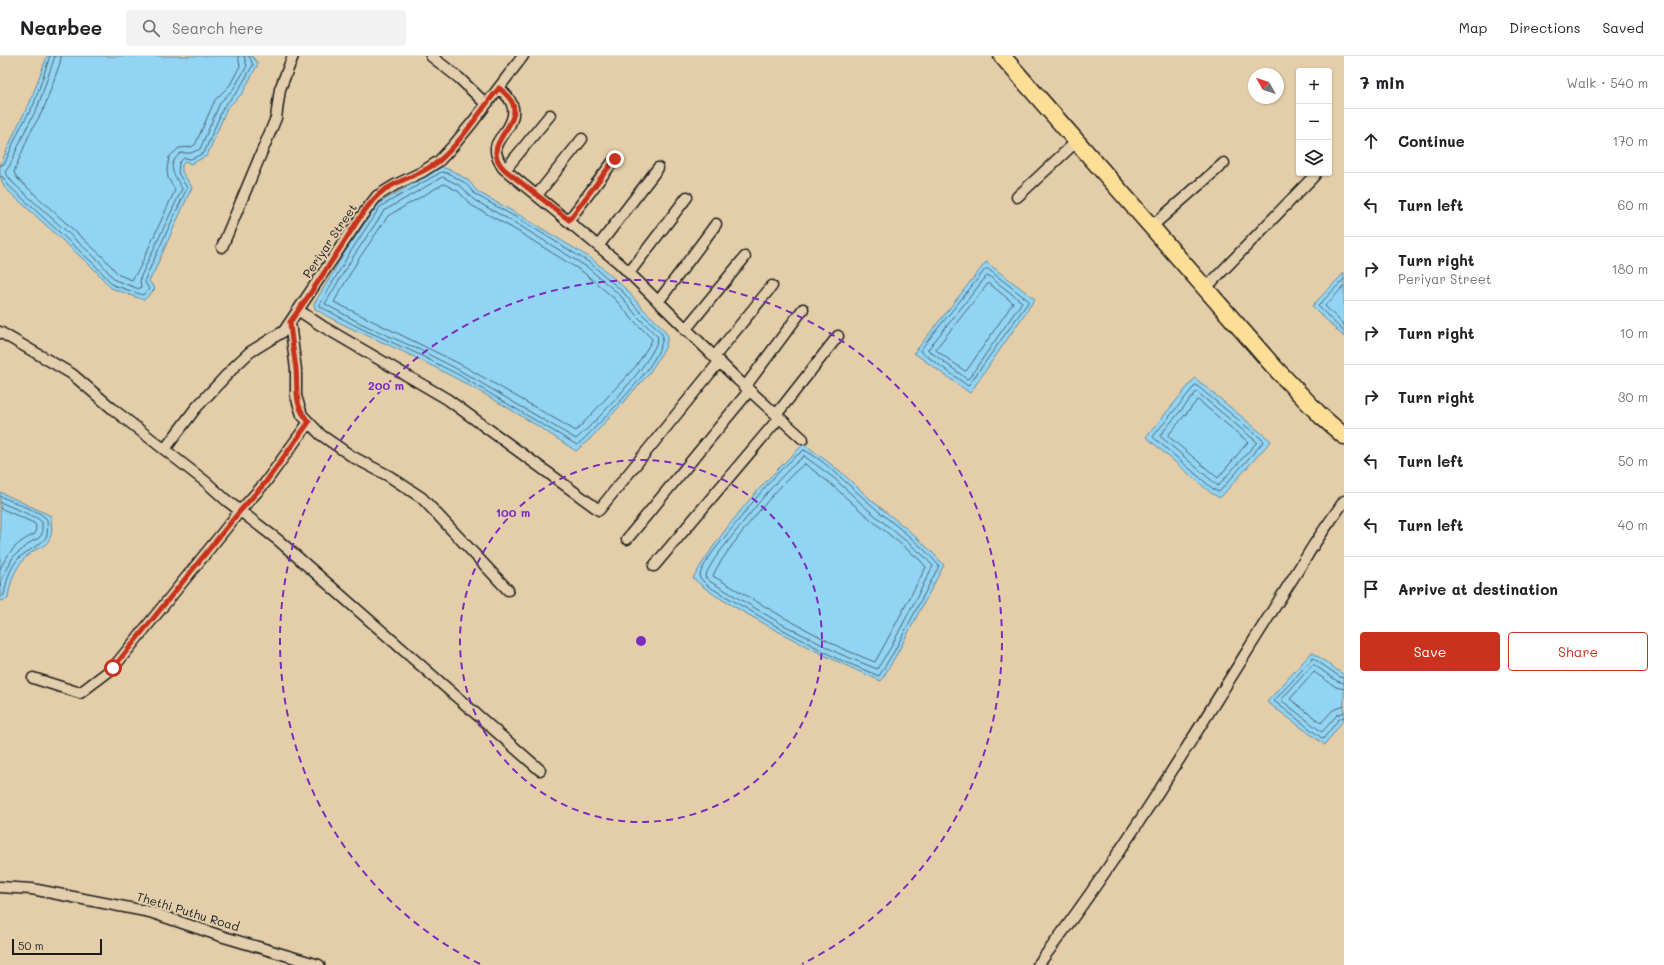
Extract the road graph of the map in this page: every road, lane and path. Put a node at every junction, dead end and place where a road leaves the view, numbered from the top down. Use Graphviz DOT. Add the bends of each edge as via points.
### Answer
graph roads {
  1 [pos="292,56"];
  2 [pos="431,56"];
  3 [pos="523,56"];
  4 [pos="1002,56"];
  5 [pos="499,88"];
  6 [pos="486,104"];
  7 [pos="550,115"];
  8 [pos="582,139"];
  9 [pos="1077,141"];
  10 [pos="615,159"];
  11 [pos="1224,163"];
  12 [pos="658,168"];
  13 [pos="505,170"];
  14 [pos="1314,176"];
  15 [pos="538,195"];
  16 [pos="688,197"];
  17 [pos="1017,197"];
  18 [pos="569,220"];
  19 [pos="716,224"];
  20 [pos="1151,227"];
  21 [pos="599,245"];
  22 [pos="222,247"];
  23 [pos="745,257"];
  24 [pos="629,273"];
  25 [pos="772,286"];
  26 [pos="1205,289"];
  27 [pos="658,302"];
  28 [pos="803,309"];
  29 [pos="298,310"];
  30 [pos="290,322"];
  31 [pos="685,330"];
  32 [pos="0,332"];
  33 [pos="838,336"];
  34 [pos="717,360"];
  35 [pos="747,388"];
  36 [pos="777,416"];
  37 [pos="309,422"];
  38 [pos="1344,436"];
  39 [pos="803,439"];
  40 [pos="165,449"];
  41 [pos="1344,501"];
  42 [pos="240,511"];
  43 [pos="627,539"];
  44 [pos="654,566"];
  45 [pos="508,590"];
  46 [pos="33,678"];
  47 [pos="540,770"];
  48 [pos="0,887"];
  49 [pos="319,965"];
  50 [pos="1038,965"];
  1 -- 22 [label="street" via="280,89 276,118"];
  2 -- 6 [label="street"];
  3 -- 5 [label="street, Periyar Street"];
  4 -- 9 [label="main road"];
  5 -- 6 [label="street, Periyar Street"];
  5 -- 13 [label="street" via="510,99 514,108 511,122 496,149 498,159"];
  6 -- 29 [label="street, Periyar Street" via="439,161 377,196"];
  7 -- 13 [label="street"];
  8 -- 15 [label="street"];
  9 -- 17 [label="street"];
  9 -- 20 [label="main road"];
  10 -- 18 [label="street"];
  11 -- 20 [label="street"];
  12 -- 21 [label="street"];
  13 -- 15 [label="street"];
  14 -- 26 [label="street"];
  15 -- 18 [label="street"];
  16 -- 24 [label="street"];
  18 -- 21 [label="street"];
  19 -- 27 [label="street"];
  20 -- 26 [label="main road"];
  21 -- 24 [label="street"];
  23 -- 31 [label="street"];
  24 -- 27 [label="street"];
  25 -- 34 [label="street"];
  26 -- 38 [label="main road" via="1275,368"];
  27 -- 31 [label="street"];
  28 -- 35 [label="street"];
  29 -- 30 [label="street, Periyar Street"];
  29 -- 34 [label="street" via="447,399 599,510"];
  30 -- 37 [label="street" via="296,370 296,396 302,415"];
  30 -- 40 [label="street, Periyar Street" via="284,331 250,352 236,365 195,410"];
  31 -- 34 [label="street"];
  32 -- 40 [label="street" via="72,374"];
  33 -- 36 [label="street"];
  34 -- 35 [label="street"];
  35 -- 36 [label="street"];
  35 -- 43 [label="street"];
  36 -- 39 [label="street"];
  36 -- 44 [label="street"];
  37 -- 42 [label="street" via="265,483"];
  37 -- 45 [label="street" via="321,435 353,457 389,476 422,498"];
  40 -- 42 [label="street"];
  41 -- 50 [label="street" via="1307,555 1164,786"];
  42 -- 46 [label="street" via="113,668 80,693"];
  42 -- 47 [label="street" via="278,540"];
  48 -- 49 [label="street, Thethi Puthu Road" via="32,889 150,912"];
}
